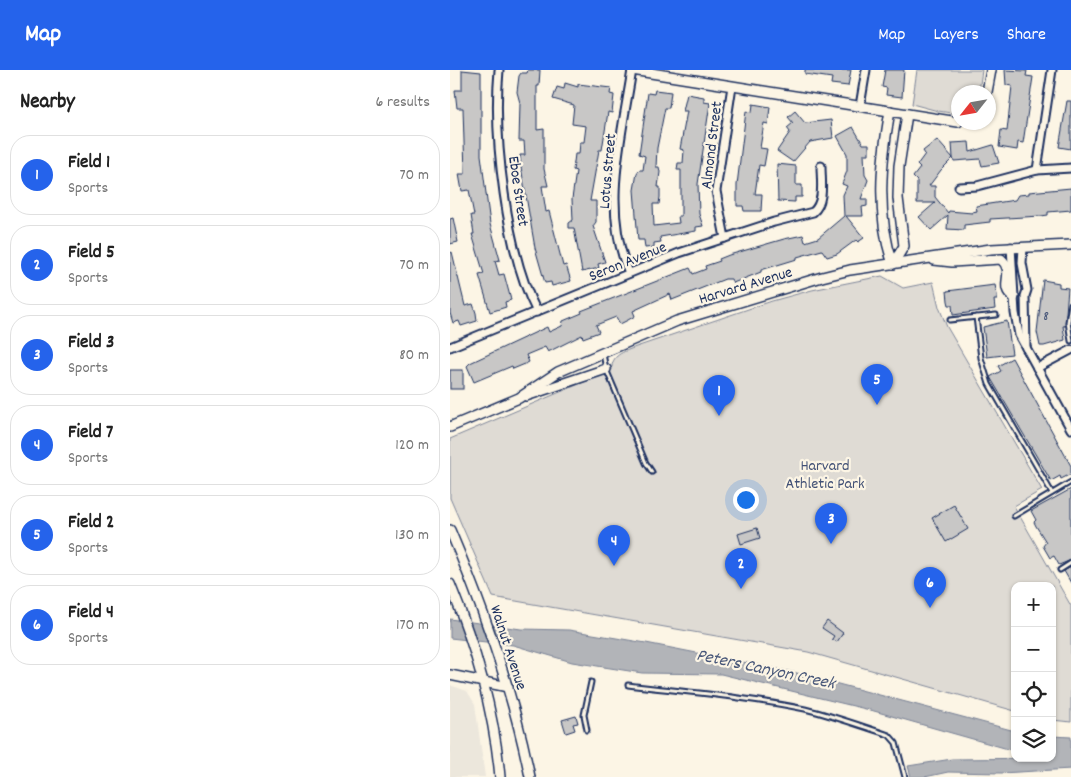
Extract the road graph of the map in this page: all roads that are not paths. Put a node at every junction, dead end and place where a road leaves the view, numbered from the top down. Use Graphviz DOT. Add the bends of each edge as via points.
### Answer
graph roads {
  1 [pos="500,70"];
  2 [pos="632,70"];
  3 [pos="866,70"];
  4 [pos="991,70"];
  5 [pos="1052,70"];
  6 [pos="989,85"];
  7 [pos="732,86"];
  8 [pos="860,106"];
  9 [pos="890,111"];
  10 [pos="908,114"];
  11 [pos="951,121"];
  12 [pos="821,166"];
  13 [pos="1071,168"];
  14 [pos="1037,170"];
  15 [pos="958,186"];
  16 [pos="725,238"];
  17 [pos="1071,245"];
  18 [pos="1011,247"];
  19 [pos="1023,248"];
  20 [pos="922,259"];
  21 [pos="893,264"];
  22 [pos="629,273"];
  23 [pos="1025,296"];
  24 [pos="1014,297"];
  25 [pos="1071,304"];
  26 [pos="537,312"];
  27 [pos="996,315"];
  28 [pos="976,317"];
  29 [pos="950,320"];
  30 [pos="1071,341"];
  31 [pos="450,347"];
  32 [pos="1026,350"];
  33 [pos="1071,350"];
  34 [pos="603,353"];
  35 [pos="1037,368"];
  36 [pos="606,370"];
  37 [pos="519,398"];
  38 [pos="450,427"];
  39 [pos="1071,429"];
  40 [pos="652,472"];
  41 [pos="1071,482"];
  42 [pos="1052,493"];
  43 [pos="1014,516"];
  44 [pos="450,530"];
  45 [pos="1071,563"];
  46 [pos="1060,570"];
  47 [pos="450,584"];
  48 [pos="450,675"];
  49 [pos="482,682"];
  50 [pos="591,682"];
  51 [pos="628,685"];
  52 [pos="508,687"];
  53 [pos="587,730"];
  54 [pos="500,777"];
  55 [pos="530,777"];
  56 [pos="905,777"];
  1 -- 26 [label="street, Eboe Street" via="500,141 507,208 522,272"];
  2 -- 7 [label="main road"];
  2 -- 22 [label="street, Lotus Street" via="615,192 618,241"];
  3 -- 8 [label="street"];
  4 -- 6 [label="main road"];
  5 -- 14 [label="street"];
  7 -- 8 [label="main road"];
  7 -- 16 [label="street, Almond Street" via="716,191"];
  8 -- 9 [label="main road"];
  9 -- 10 [label="main road"];
  9 -- 21 [label="main road" via="882,158 881,195"];
  10 -- 11 [label="main road"];
  10 -- 21 [label="main road" via="898,166 904,246"];
  12 -- 16 [label="street, Seron Avenue" via="821,200 817,208 807,214"];
  13 -- 14 [label="street"];
  14 -- 15 [label="street" via="995,182"];
  16 -- 22 [label="street, Seron Avenue"];
  17 -- 19 [label="main road, Harvard Avenue"];
  18 -- 19 [label="main road, Harvard Avenue"];
  18 -- 20 [label="main road, Harvard Avenue"];
  18 -- 24 [label="street"];
  19 -- 23 [label="street"];
  20 -- 21 [label="main road, Harvard Avenue"];
  20 -- 24 [label="main road" via="952,262 1002,259 1009,272 1006,288"];
  21 -- 34 [label="main road, Harvard Avenue" via="850,270 725,305"];
  22 -- 26 [label="street, Seron Avenue"];
  23 -- 24 [label="lane"];
  23 -- 32 [label="street"];
  24 -- 32 [label="street" via="1019,335"];
  25 -- 30 [label="lane" via="1068,322"];
  26 -- 31 [label="street, Seron Avenue"];
  27 -- 28 [label="lane"];
  28 -- 29 [label="lane"];
  28 -- 42 [label="lane" via="981,358 989,384"];
  32 -- 35 [label="street"];
  33 -- 35 [label="street"];
  34 -- 36 [label="lane"];
  34 -- 37 [label="main road, Harvard Avenue" via="558,372"];
  35 -- 39 [label="street"];
  36 -- 37 [label="main road"];
  36 -- 40 [label="lane"];
  37 -- 38 [label="main road, Harvard Avenue"];
  41 -- 42 [label="lane"];
  42 -- 43 [label="lane"];
  44 -- 52 [label="main road, Walnut Avenue" via="485,615"];
  45 -- 46 [label="lane"];
  47 -- 49 [label="main road"];
  48 -- 49 [label="main road"];
  49 -- 52 [label="main road"];
  49 -- 54 [label="main road"];
  50 -- 53 [label="lane" via="584,715"];
  51 -- 56 [label="lane" via="733,696 840,719 889,736 896,743"];
  52 -- 55 [label="main road, Walnut Avenue"];
}
